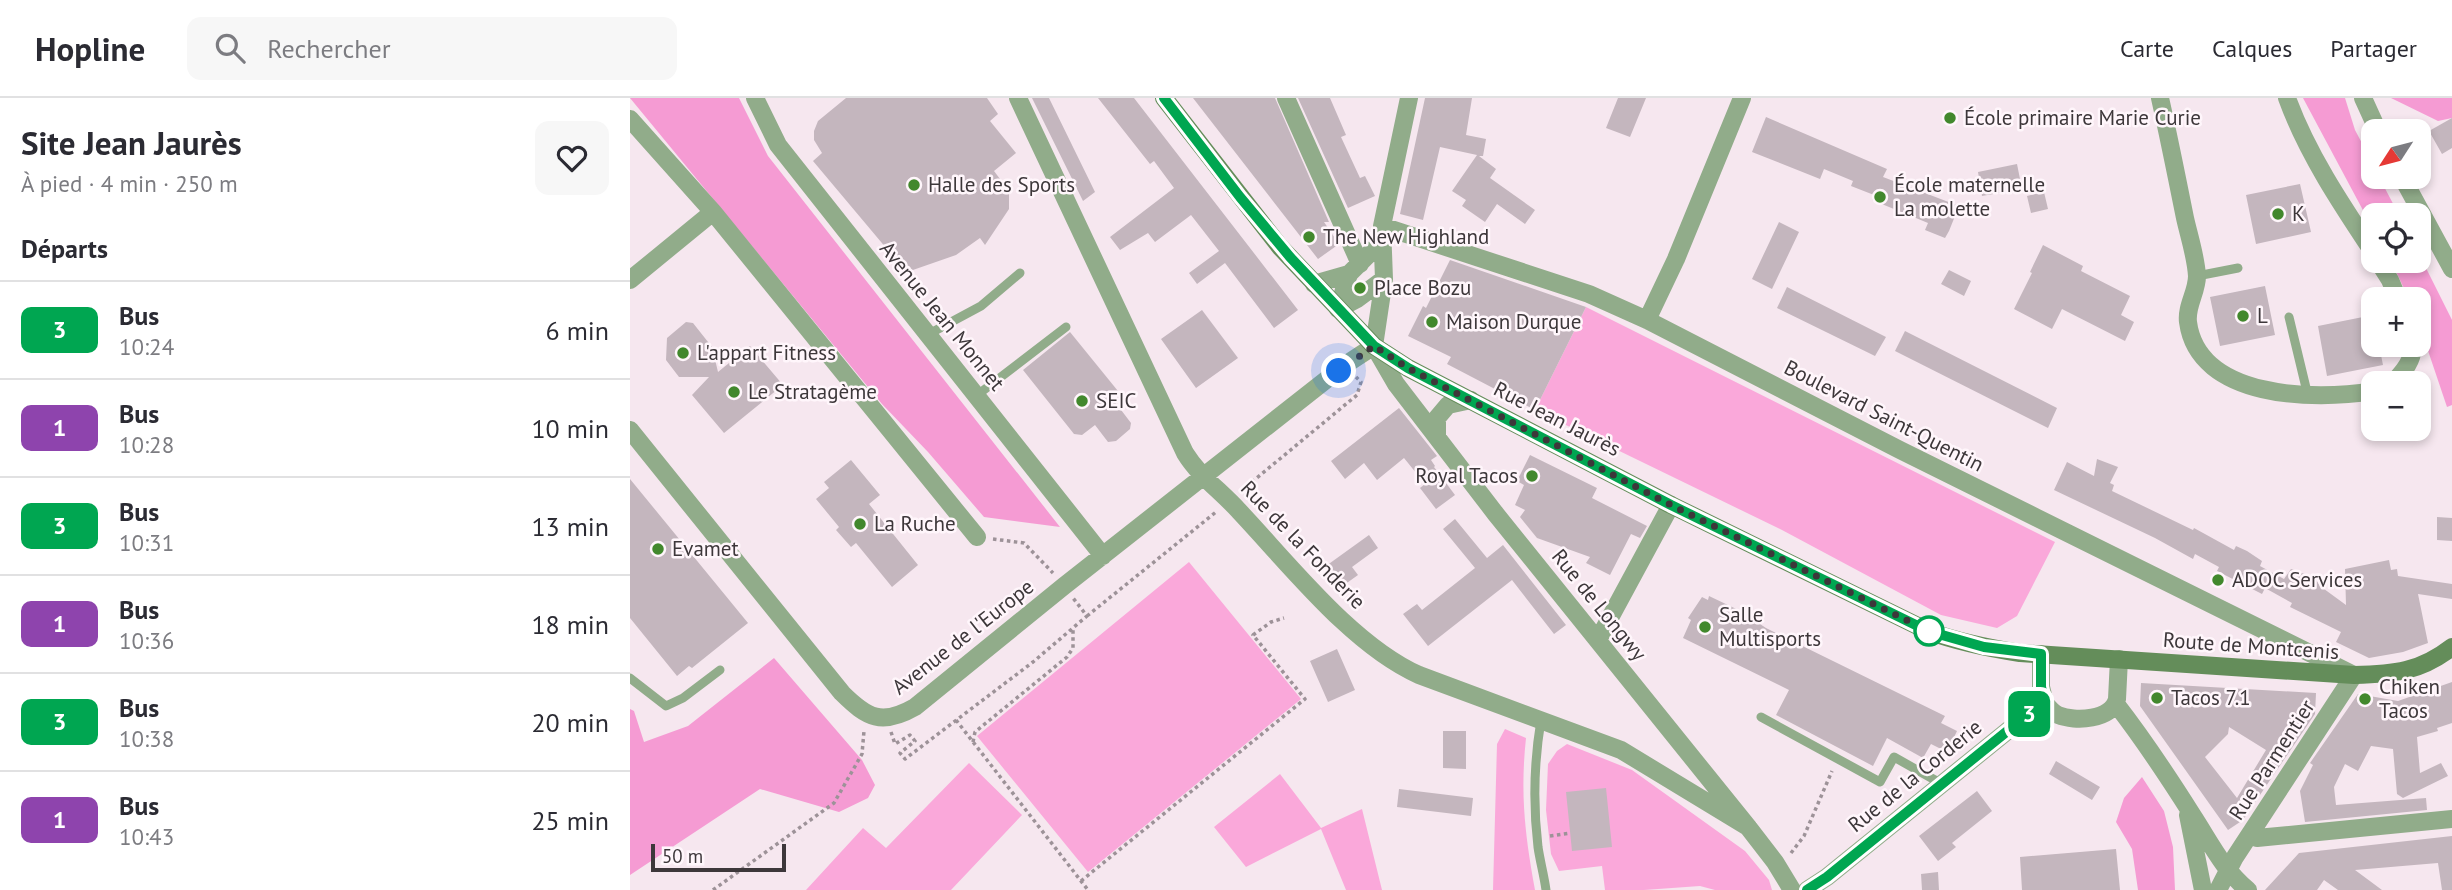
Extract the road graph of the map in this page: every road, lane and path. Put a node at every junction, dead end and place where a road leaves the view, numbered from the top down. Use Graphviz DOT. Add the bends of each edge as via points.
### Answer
graph roads {
  1 [pos="755,98"];
  2 [pos="1018,98"];
  3 [pos="1164,98"];
  4 [pos="1286,98"];
  5 [pos="1409,98"];
  6 [pos="1742,98"];
  7 [pos="2160,98"];
  8 [pos="2287,98"];
  9 [pos="2363,98"];
  10 [pos="630,119"];
  11 [pos="2373,119"];
  12 [pos="2409,189"];
  13 [pos="713,212"];
  14 [pos="1382,233"];
  15 [pos="2361,233"];
  16 [pos="2238,268"];
  17 [pos="1354,269"];
  18 [pos="2452,269"];
  19 [pos="1020,273"];
  20 [pos="2197,276"];
  21 [pos="1384,279"];
  22 [pos="630,281"];
  23 [pos="1314,284"];
  24 [pos="1338,309"];
  25 [pos="2289,317"];
  26 [pos="1647,320"];
  27 [pos="1066,327"];
  28 [pos="927,335"];
  29 [pos="1374,346"];
  30 [pos="1345,366"];
  31 [pos="2361,393"];
  32 [pos="976,396"];
  33 [pos="2308,396"];
  34 [pos="1471,400"];
  35 [pos="630,430"];
  36 [pos="1437,438"];
  37 [pos="1204,477"];
  38 [pos="1230,500"];
  39 [pos="1671,505"];
  40 [pos="982,538"];
  41 [pos="1103,556"];
  42 [pos="1064,586"];
  43 [pos="1087,616"];
  44 [pos="1284,618"];
  45 [pos="1073,629"];
  46 [pos="1598,640"];
  47 [pos="2452,647"];
  48 [pos="2041,654"];
  49 [pos="2119,659"];
  50 [pos="720,670"];
  51 [pos="2354,675"];
  52 [pos="630,678"];
  53 [pos="2045,703"];
  54 [pos="2116,704"];
  55 [pos="865,712"];
  56 [pos="1760,717"];
  57 [pos="956,720"];
  58 [pos="1541,720"];
  59 [pos="974,742"];
  60 [pos="899,744"];
  61 [pos="1837,758"];
  62 [pos="1942,784"];
  63 [pos="2186,804"];
  64 [pos="2452,819"];
  65 [pos="1748,827"];
  66 [pos="1570,833"];
  67 [pos="2251,835"];
  68 [pos="1537,837"];
  69 [pos="1791,853"];
  70 [pos="2227,870"];
  71 [pos="1081,881"];
  72 [pos="713,890"];
  73 [pos="1088,890"];
  74 [pos="1546,890"];
  75 [pos="1792,890"];
  76 [pos="1807,890"];
  77 [pos="2203,890"];
  78 [pos="2218,890"];
  79 [pos="2248,890"];
  1 -- 28 [label="street, Avenue Jean Monnet" via="778,145"];
  2 -- 37 [label="street, Rue de la Fonderie" via="1185,453"];
  3 -- 23 [label="main road, Rue Jean Jaurès"];
  4 -- 17 [label="street"];
  5 -- 14 [label="street"];
  6 -- 26 [label="street"];
  7 -- 20 [label="street"];
  8 -- 15 [label="street" via="2316,160"];
  9 -- 11 [label="street"];
  10 -- 13 [label="street"];
  12 -- 18 [label="street"];
  13 -- 22 [label="street"];
  13 -- 40 [label="street"];
  14 -- 17 [label="street"];
  14 -- 21 [label="street"];
  14 -- 26 [label="street, Boulevard Saint-Quentin" via="1588,294"];
  16 -- 20 [label="lane"];
  17 -- 23 [label="street"];
  17 -- 24 [label="street"];
  19 -- 28 [label="lane" via="981,306"];
  20 -- 33 [label="street" via="2187,320 2198,350 2214,369 2234,380"];
  21 -- 24 [label="street"];
  21 -- 29 [label="street"];
  23 -- 24 [label="main road, Rue Jean Jaurès"];
  24 -- 29 [label="main road, Rue Jean Jaurès"];
  25 -- 33 [label="lane"];
  26 -- 51 [label="street, Boulevard Saint-Quentin"];
  27 -- 32 [label="lane"];
  28 -- 32 [label="street, Avenue Jean Monnet"];
  29 -- 30 [label="street, Avenue de l'Europe"];
  29 -- 34 [label="main road, Rue Jean Jaurès"];
  29 -- 36 [label="street, Rue de Longwy"];
  30 -- 37 [label="street, Avenue de l'Europe"];
  30 -- 38 [label="path" via="1361,382 1357,395"];
  31 -- 33 [label="street"];
  32 -- 41 [label="street, Avenue Jean Monnet"];
  34 -- 36 [label="street" via="1448,405 1437,418"];
  34 -- 39 [label="main road, Rue Jean Jaurès"];
  35 -- 55 [label="street" via="842,693"];
  36 -- 46 [label="street, Rue de Longwy"];
  37 -- 38 [label="street, Rue de la Fonderie"];
  37 -- 41 [label="street, Avenue de l'Europe"];
  38 -- 43 [label="path"];
  38 -- 58 [label="street, Rue de la Fonderie" via="1325,602 1384,657 1443,685"];
  39 -- 46 [label="street"];
  39 -- 48 [label="main road, Rue Jean Jaurès" via="1928,631 1974,645"];
  40 -- 42 [label="path" via="1024,544"];
  41 -- 42 [label="street, Avenue de l'Europe"];
  42 -- 43 [label="path"];
  42 -- 55 [label="street, Avenue de l'Europe" via="915,707 889,719"];
  43 -- 45 [label="path"];
  44 -- 71 [label="path" via="1253,635 1305,699"];
  45 -- 57 [label="path"];
  45 -- 59 [label="path" via="1073,648 1067,657 975,732"];
  46 -- 65 [label="street, Rue de Longwy"];
  47 -- 51 [label="main road, Route de Montcenis" via="2403,673"];
  48 -- 49 [label="main road, Route de Montcenis"];
  48 -- 53 [label="street"];
  49 -- 51 [label="main road, Route de Montcenis"];
  49 -- 54 [label="street"];
  50 -- 52 [label="lane" via="666,706"];
  51 -- 67 [label="street, Rue Parmentier"];
  53 -- 54 [label="street" via="2065,717 2098,717"];
  53 -- 62 [label="street, Rue de la Corderie"];
  54 -- 63 [label="street"];
  55 -- 72 [label="path" via="862,754 834,803"];
  56 -- 61 [label="lane"];
  57 -- 59 [label="path"];
  57 -- 60 [label="path" via="905,759 900,752 915,741 910,735"];
  58 -- 65 [label="street, Rue de la Fonderie" via="1621,750"];
  58 -- 68 [label="lane" via="1534,807"];
  59 -- 71 [label="path"];
  61 -- 62 [label="lane" via="1880,782 1894,757"];
  61 -- 69 [label="path" via="1804,836"];
  62 -- 76 [label="street, Rue de la Corderie"];
  63 -- 70 [label="street"];
  63 -- 77 [label="street"];
  64 -- 67 [label="street" via="2258,838"];
  65 -- 75 [label="street, Rue de Longwy"];
  66 -- 68 [label="path"];
  67 -- 70 [label="street, Rue Parmentier"];
  68 -- 74 [label="lane"];
  70 -- 78 [label="street, Rue Parmentier"];
  70 -- 79 [label="street"];
  71 -- 73 [label="path"];
}
